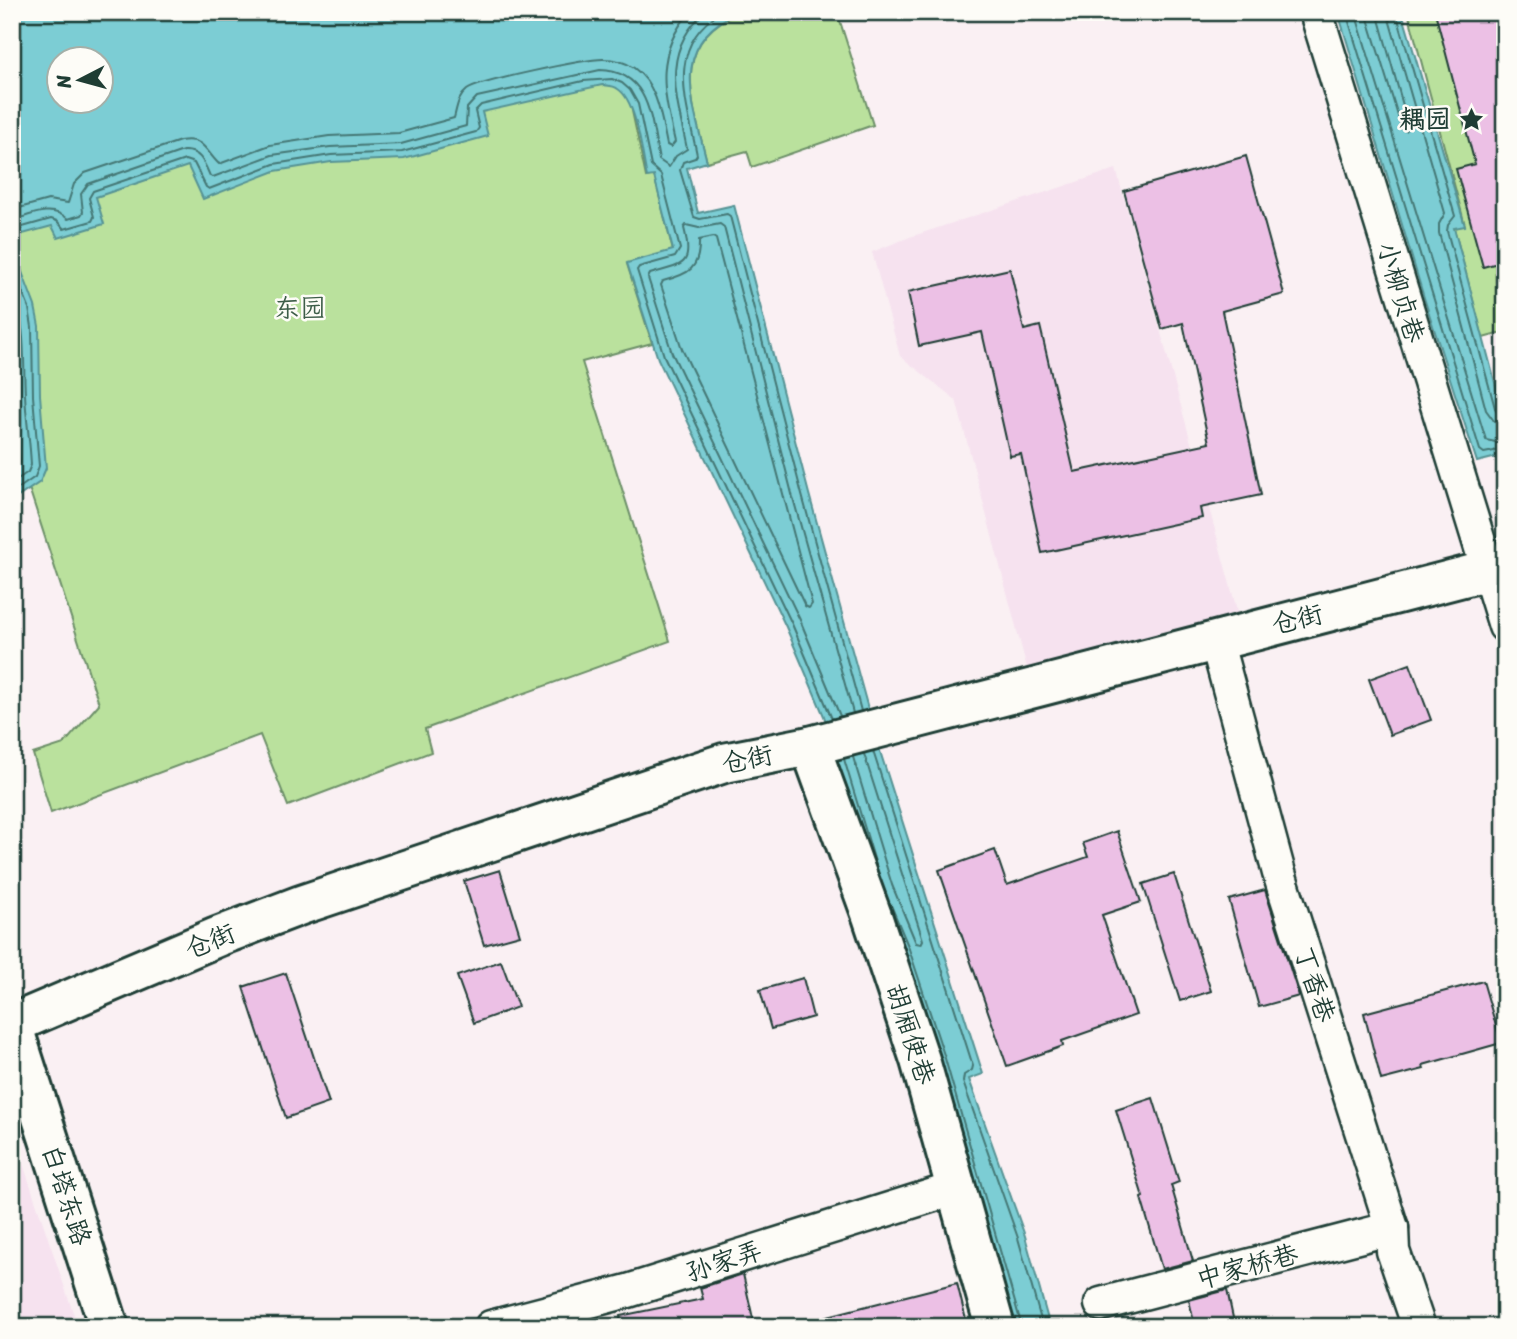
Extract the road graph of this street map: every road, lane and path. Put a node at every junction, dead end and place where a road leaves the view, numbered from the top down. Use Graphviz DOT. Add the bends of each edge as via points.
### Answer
graph roads {
  1 [pos="1316,12"];
  2 [pos="1496,568"];
  3 [pos="1505,626"];
  4 [pos="1216,640"];
  5 [pos="816,744"];
  6 [pos="12,1024"];
  7 [pos="956,1188"];
  8 [pos="1392,1228"];
  9 [pos="1101,1304"];
  10 [pos="109,1327"];
  11 [pos="491,1327"];
  12 [pos="995,1327"];
  13 [pos="1419,1327"];
  1 -- 2 [label="street, 小柳贞巷"];
  2 -- 3 [label="street, 小柳贞巷"];
  2 -- 4 [label="street, 仓街"];
  4 -- 5 [label="street, 仓街"];
  4 -- 8 [label="street, 丁香巷" via="1279,873"];
  5 -- 6 [label="street, 仓街" via="724,763 301,905"];
  5 -- 7 [label="street, 胡厢使巷" via="920,1060"];
  6 -- 10 [label="street, 白塔东路"];
  7 -- 11 [label="street, 孙家弄" via="628,1292"];
  7 -- 12 [label="street, 胡厢使巷"];
  8 -- 9 [label="street, 中家桥巷"];
  8 -- 13 [label="street, 丁香巷" via="1394,1251"];
}
